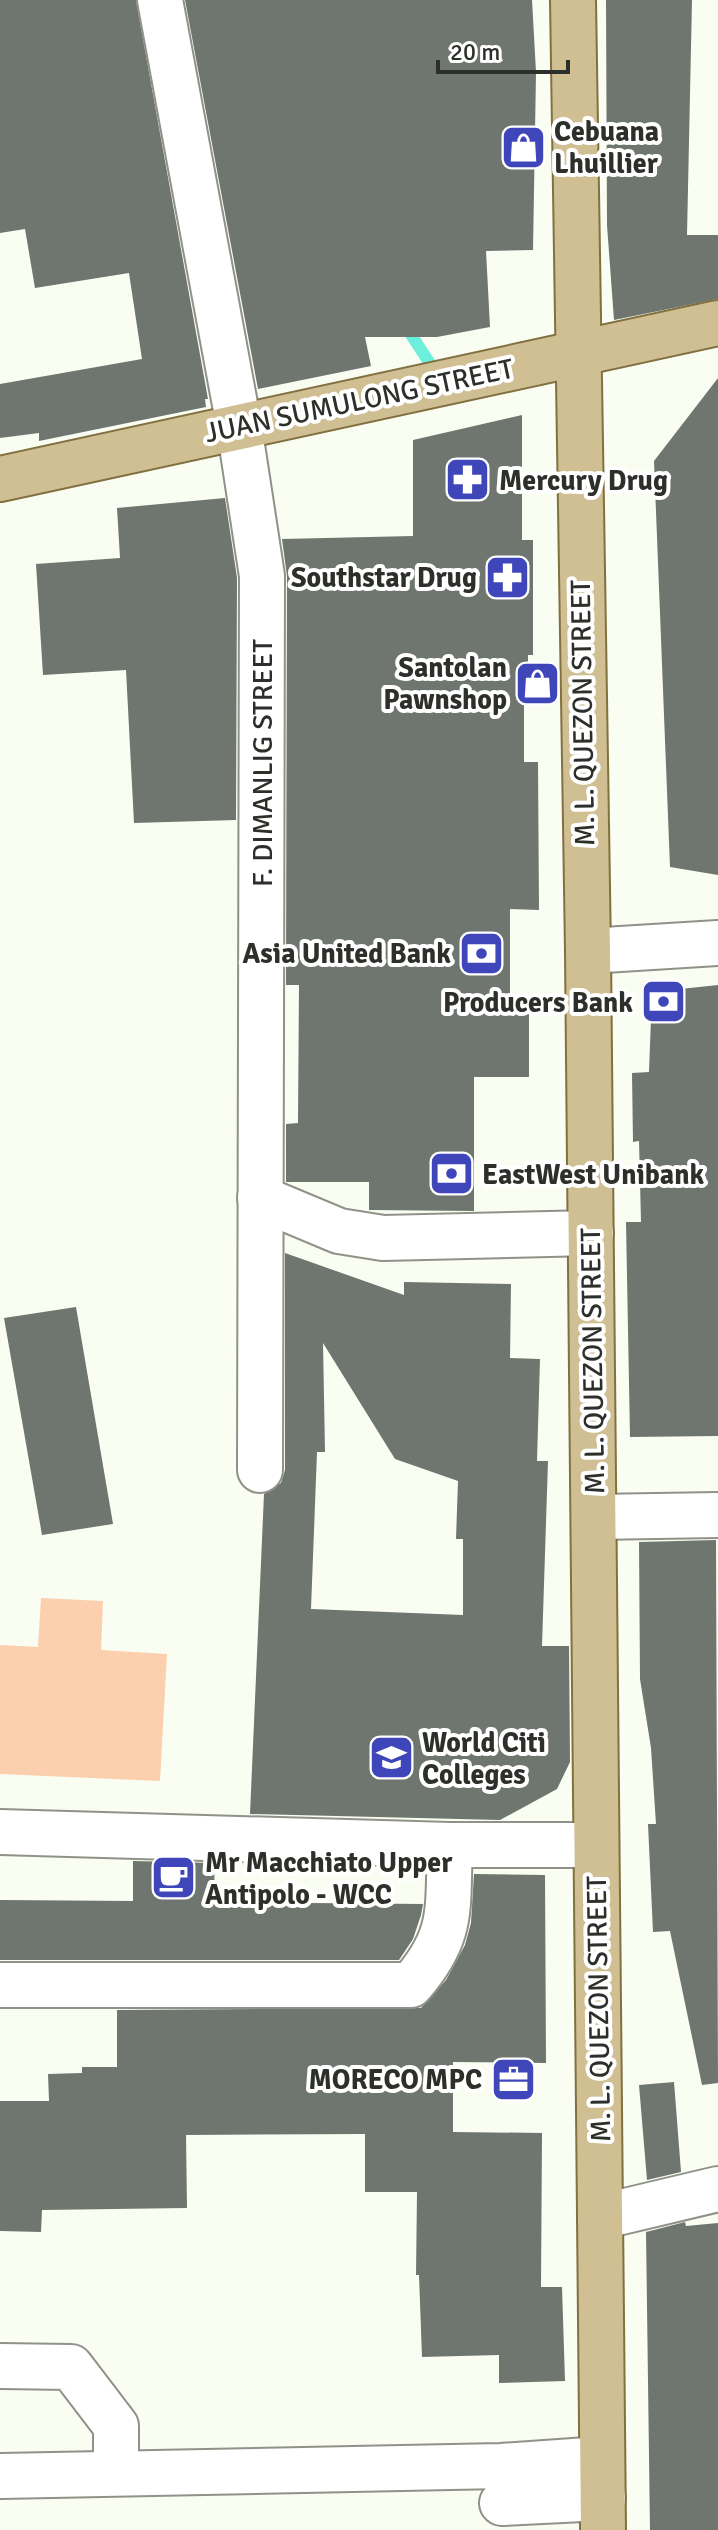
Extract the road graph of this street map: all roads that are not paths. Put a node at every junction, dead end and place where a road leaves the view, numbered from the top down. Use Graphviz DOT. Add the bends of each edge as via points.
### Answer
graph roads {
  1 [pos="160,0"];
  2 [pos="573,0"];
  3 [pos="718,323"];
  4 [pos="576,352"];
  5 [pos="239,426"];
  6 [pos="0,479"];
  7 [pos="718,943"];
  8 [pos="588,951"];
  9 [pos="260,1198"];
  10 [pos="591,1233"];
  11 [pos="260,1470"];
  12 [pos="718,1515"];
  13 [pos="594,1517"];
  14 [pos="0,1832"];
  15 [pos="450,1845"];
  16 [pos="595,1845"];
  17 [pos="0,1985"];
  18 [pos="718,2189"];
  19 [pos="600,2217"];
  20 [pos="0,2366"];
  21 [pos="116,2473"];
  22 [pos="1,2476"];
  23 [pos="603,2496"];
  24 [pos="502,2500"];
  1 -- 5 [label="street, F. DIMANLIG STREET"];
  2 -- 4 [label="main road, M. L. QUEZON STREET"];
  3 -- 4 [label="main road, JUAN SUMULONG STREET"];
  4 -- 5 [label="main road, JUAN SUMULONG STREET"];
  4 -- 8 [label="main road, M. L. QUEZON STREET"];
  5 -- 6 [label="main road, JUAN SUMULONG STREET"];
  5 -- 9 [label="street, F. DIMANLIG STREET" via="262,576"];
  7 -- 8 [label="street"];
  8 -- 10 [label="main road, M. L. QUEZON STREET"];
  9 -- 10 [label="street" via="339,1231 383,1238"];
  9 -- 11 [label="street, F. DIMANLIG STREET"];
  10 -- 13 [label="main road, M. L. QUEZON STREET"];
  12 -- 13 [label="street"];
  13 -- 16 [label="main road, M. L. QUEZON STREET"];
  14 -- 15 [label="street"];
  15 -- 16 [label="street"];
  15 -- 17 [label="street" via="446,1931 411,1985"];
  16 -- 19 [label="main road, M. L. QUEZON STREET"];
  18 -- 19 [label="street"];
  19 -- 23 [label="main road, M. L. QUEZON STREET"];
  20 -- 21 [label="street" via="71,2367 116,2426"];
  21 -- 22 [label="street"];
  21 -- 24 [label="street"];
  23 -- 24 [label="street"];
}
